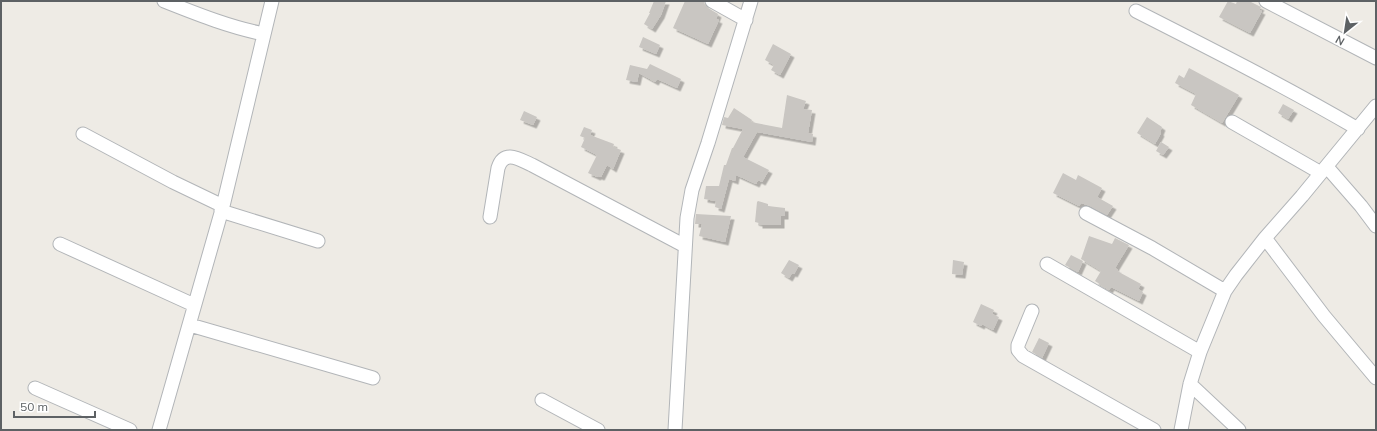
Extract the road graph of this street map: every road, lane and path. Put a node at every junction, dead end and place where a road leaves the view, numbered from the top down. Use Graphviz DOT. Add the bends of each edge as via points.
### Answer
graph roads {
  1 [pos="164,1"];
  2 [pos="272,1"];
  3 [pos="712,1"];
  4 [pos="750,1"];
  5 [pos="1266,1"];
  6 [pos="1136,11"];
  7 [pos="746,20"];
  8 [pos="264,34"];
  9 [pos="1376,58"];
  10 [pos="1374,113"];
  11 [pos="1232,122"];
  12 [pos="1358,128"];
  13 [pos="83,134"];
  14 [pos="1324,170"];
  15 [pos="222,209"];
  16 [pos="1086,212"];
  17 [pos="490,217"];
  18 [pos="1376,226"];
  19 [pos="1264,238"];
  20 [pos="318,241"];
  21 [pos="60,244"];
  22 [pos="684,246"];
  23 [pos="1047,264"];
  24 [pos="1226,291"];
  25 [pos="194,305"];
  26 [pos="1032,311"];
  27 [pos="190,325"];
  28 [pos="1200,352"];
  29 [pos="373,378"];
  30 [pos="1376,378"];
  31 [pos="1190,384"];
  32 [pos="36,388"];
  33 [pos="542,400"];
  34 [pos="130,430"];
  35 [pos="159,430"];
  36 [pos="598,430"];
  37 [pos="676,430"];
  38 [pos="1154,430"];
  39 [pos="1181,430"];
  40 [pos="1239,430"];
  1 -- 8 [label="street" via="203,16"];
  2 -- 8 [label="street"];
  3 -- 7 [label="street"];
  4 -- 7 [label="street"];
  5 -- 9 [label="street"];
  6 -- 12 [label="street"];
  7 -- 22 [label="street" via="692,190"];
  8 -- 15 [label="street"];
  10 -- 12 [label="street"];
  11 -- 14 [label="street"];
  12 -- 14 [label="street"];
  13 -- 15 [label="street"];
  14 -- 18 [label="street" via="1361,206"];
  14 -- 19 [label="street"];
  15 -- 20 [label="street"];
  15 -- 25 [label="street"];
  16 -- 24 [label="street"];
  17 -- 22 [label="street" via="500,162 513,156"];
  19 -- 24 [label="street"];
  19 -- 30 [label="street"];
  21 -- 25 [label="street"];
  22 -- 37 [label="street"];
  23 -- 28 [label="street"];
  24 -- 28 [label="street"];
  25 -- 27 [label="street"];
  26 -- 38 [label="street" via="1018,345 1018,350 1023,356"];
  27 -- 29 [label="street"];
  27 -- 35 [label="street"];
  28 -- 31 [label="street"];
  31 -- 39 [label="street"];
  31 -- 40 [label="street"];
  32 -- 34 [label="street"];
  33 -- 36 [label="street"];
}
